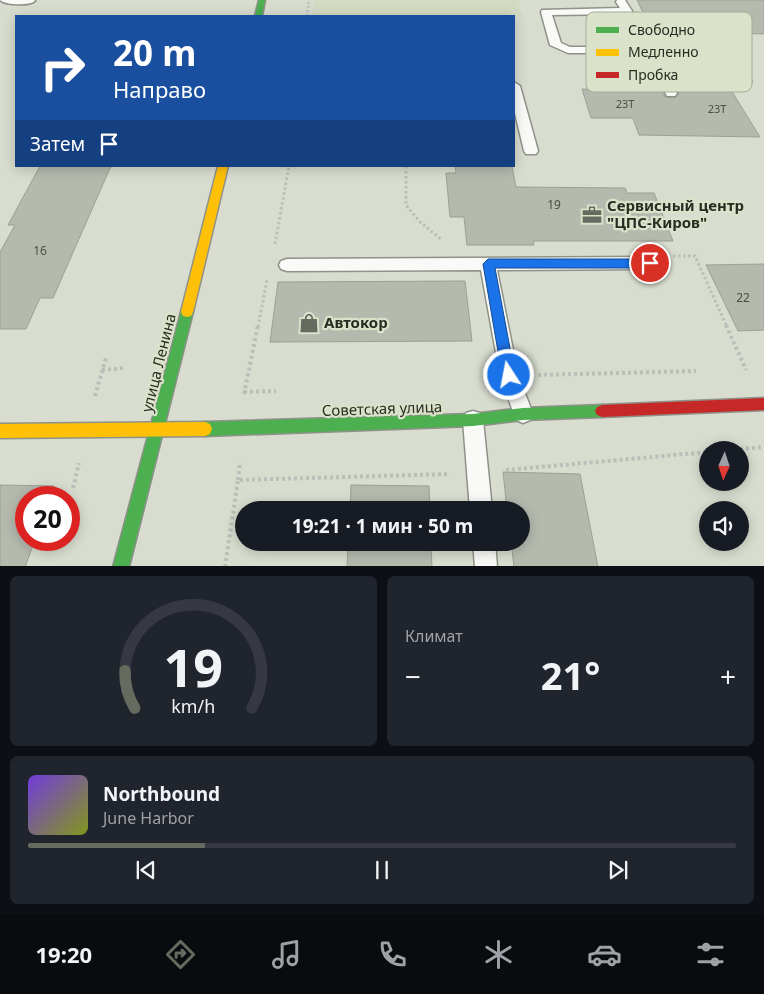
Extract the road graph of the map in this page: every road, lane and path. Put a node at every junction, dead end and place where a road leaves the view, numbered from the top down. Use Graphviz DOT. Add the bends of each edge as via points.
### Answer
graph roads {
  1 [pos="262,0"];
  2 [pos="309,0"];
  3 [pos="619,0"];
  4 [pos="3,1"];
  5 [pos="30,1"];
  6 [pos="627,11"];
  7 [pos="259,15"];
  8 [pos="306,15"];
  9 [pos="586,50"];
  10 [pos="515,90"];
  11 [pos="531,152"];
  12 [pos="222,167"];
  13 [pos="650,263"];
  14 [pos="488,264"];
  15 [pos="288,265"];
  16 [pos="731,337"];
  17 [pos="252,356"];
  18 [pos="106,358"];
  19 [pos="124,368"];
  20 [pos="102,370"];
  21 [pos="736,370"];
  22 [pos="746,370"];
  23 [pos="755,370"];
  24 [pos="706,371"];
  25 [pos="509,375"];
  26 [pos="97,388"];
  27 [pos="244,392"];
  28 [pos="764,404"];
  29 [pos="524,414"];
  30 [pos="473,420"];
  31 [pos="158,430"];
  32 [pos="0,431"];
  33 [pos="764,447"];
  34 [pos="749,448"];
  35 [pos="699,453"];
  36 [pos="479,473"];
  37 [pos="480,501"];
  38 [pos="485,551"];
  39 [pos="121,566"];
  40 [pos="225,566"];
  41 [pos="486,566"];
  1 -- 7 [label="street"];
  2 -- 8 [label="path"];
  3 -- 6 [label="lane"];
  4 -- 5 [label="lane"];
  6 -- 9 [label="lane" via="546,12 556,45 568,50"];
  10 -- 11 [label="lane"];
  12 -- 31 [label="street, улица Ленина"];
  13 -- 14 [label="lane"];
  14 -- 15 [label="lane"];
  14 -- 25 [label="lane"];
  16 -- 22 [label="path"];
  17 -- 27 [label="path"];
  18 -- 20 [label="path"];
  19 -- 20 [label="path"];
  20 -- 26 [label="path"];
  21 -- 22 [label="path"];
  22 -- 23 [label="path"];
  24 -- 25 [label="path"];
  25 -- 29 [label="lane"];
  28 -- 29 [label="street, Советская улица"];
  29 -- 30 [label="street, Советская улица"];
  30 -- 31 [label="street, Советская улица"];
  30 -- 36 [label="lane"];
  31 -- 32 [label="street, Советская улица"];
  31 -- 39 [label="street, улица Ленина"];
  33 -- 34 [label="path"];
  35 -- 36 [label="path"];
  36 -- 37 [label="lane"];
  36 -- 40 [label="path" via="238,480"];
  38 -- 41 [label="lane"];
}
